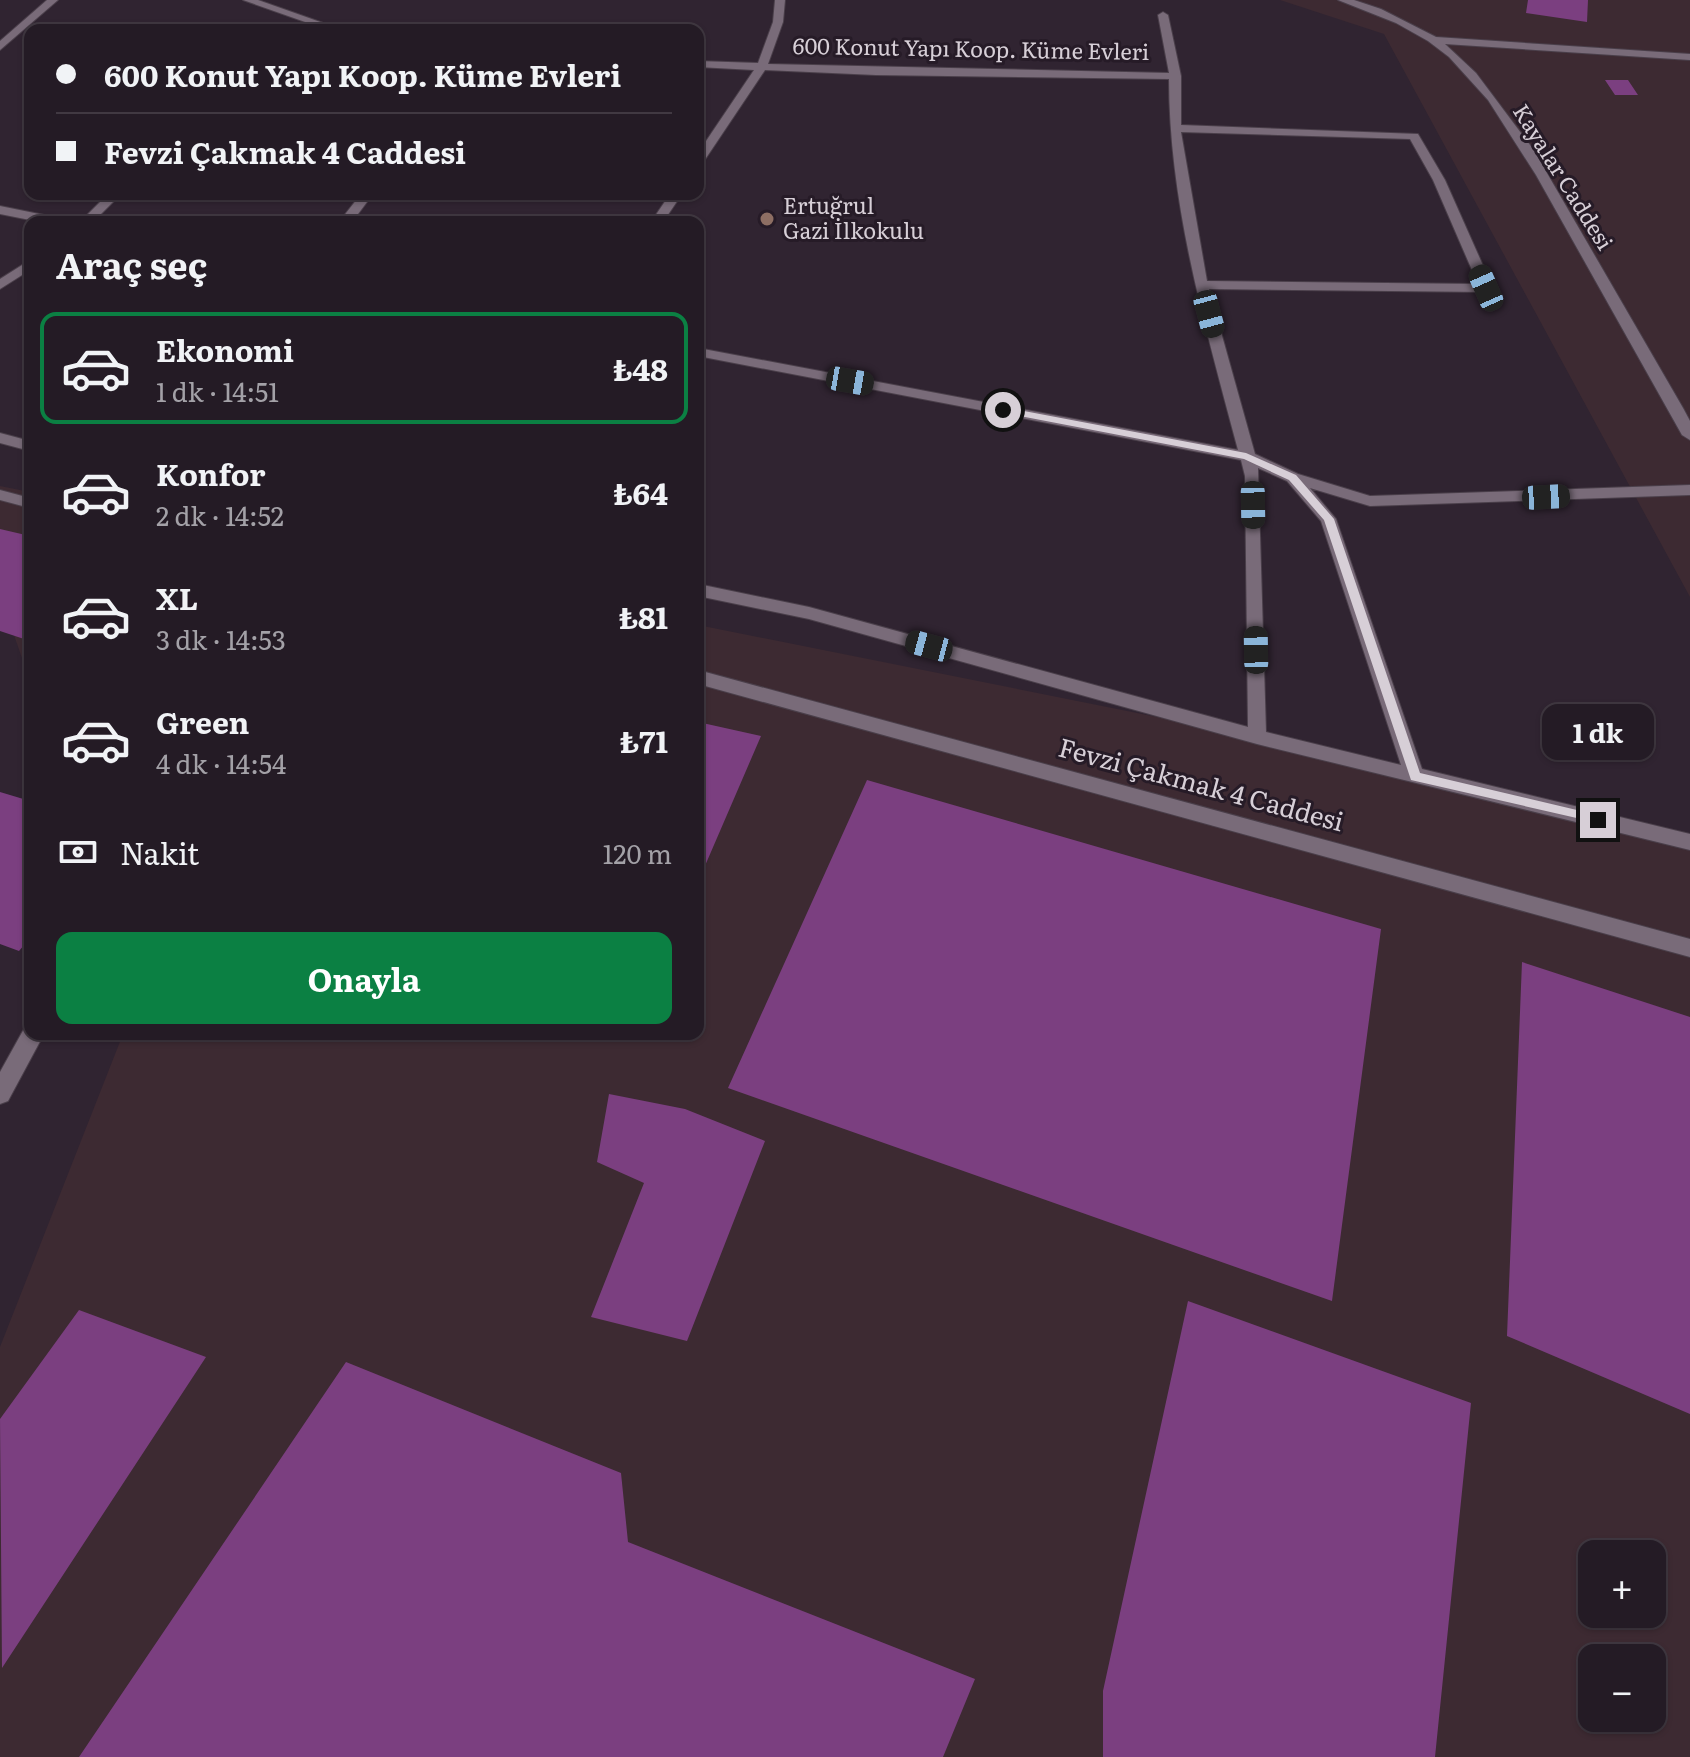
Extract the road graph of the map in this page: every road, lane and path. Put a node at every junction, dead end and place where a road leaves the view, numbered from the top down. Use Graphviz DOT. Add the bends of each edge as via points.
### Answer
graph roads {
  1 [pos="53,0"];
  2 [pos="248,0"];
  3 [pos="780,0"];
  4 [pos="1343,0"];
  5 [pos="1163,15"];
  6 [pos="297,17"];
  7 [pos="26,24"];
  8 [pos="289,24"];
  9 [pos="319,24"];
  10 [pos="24,26"];
  11 [pos="1434,40"];
  12 [pos="0,47"];
  13 [pos="1690,57"];
  14 [pos="704,64"];
  15 [pos="763,65"];
  16 [pos="1175,76"];
  17 [pos="1175,128"];
  18 [pos="704,152"];
  19 [pos="109,200"];
  20 [pos="362,200"];
  21 [pos="0,210"];
  22 [pos="30,216"];
  23 [pos="92,216"];
  24 [pos="350,216"];
  25 [pos="24,268"];
  26 [pos="0,285"];
  27 [pos="1201,285"];
  28 [pos="704,353"];
  29 [pos="1690,435"];
  30 [pos="0,438"];
  31 [pos="24,444"];
  32 [pos="1246,456"];
  33 [pos="1253,476"];
  34 [pos="1292,477"];
  35 [pos="1690,490"];
  36 [pos="0,495"];
  37 [pos="24,501"];
  38 [pos="704,591"];
  39 [pos="704,679"];
  40 [pos="1257,737"];
  41 [pos="1415,777"];
  42 [pos="1690,842"];
  43 [pos="1690,948"];
  44 [pos="30,1040"];
  45 [pos="0,1093"];
  1 -- 7 [label="street"];
  2 -- 6 [label="street"];
  3 -- 15 [label="street, 600 Konut Yapı Koop. Küme Evleri"];
  4 -- 11 [label="street, Kayalar Caddesi" via="1375,9"];
  5 -- 16 [label="street"];
  6 -- 8 [label="street"];
  6 -- 9 [label="street"];
  10 -- 12 [label="street"];
  11 -- 13 [label="street"];
  11 -- 29 [label="street, Kayalar Caddesi" via="1479,83 1531,158"];
  14 -- 15 [label="street, 600 Konut Yapı Koop. Küme Evleri"];
  15 -- 16 [label="street, 600 Konut Yapı Koop. Küme Evleri"];
  15 -- 18 [label="street, 600 Konut Yapı Koop. Küme Evleri"];
  16 -- 17 [label="street, 600 Konut Yapı Koop. Küme Evleri"];
  17 -- 27 [label="street, 600 Konut Yapı Koop. Küme Evleri"];
  17 -- 27 [label="street" via="1414,136 1486,288"];
  19 -- 23 [label="street"];
  20 -- 24 [label="street"];
  21 -- 22 [label="street"];
  25 -- 26 [label="street"];
  27 -- 32 [label="street, 600 Konut Yapı Koop. Küme Evleri"];
  28 -- 32 [label="street"];
  30 -- 31 [label="street"];
  32 -- 33 [label="street, 600 Konut Yapı Koop. Küme Evleri"];
  32 -- 34 [label="street"];
  33 -- 34 [label="street"];
  33 -- 40 [label="street, 600 Konut Yapı Koop. Küme Evleri"];
  34 -- 35 [label="street" via="1370,501"];
  34 -- 41 [label="street" via="1328,519"];
  36 -- 37 [label="street"];
  38 -- 40 [label="street" via="809,613"];
  39 -- 43 [label="street, Fevzi Çakmak 4 Caddesi"];
  40 -- 41 [label="street"];
  41 -- 42 [label="street"];
  44 -- 45 [label="street"];
}
